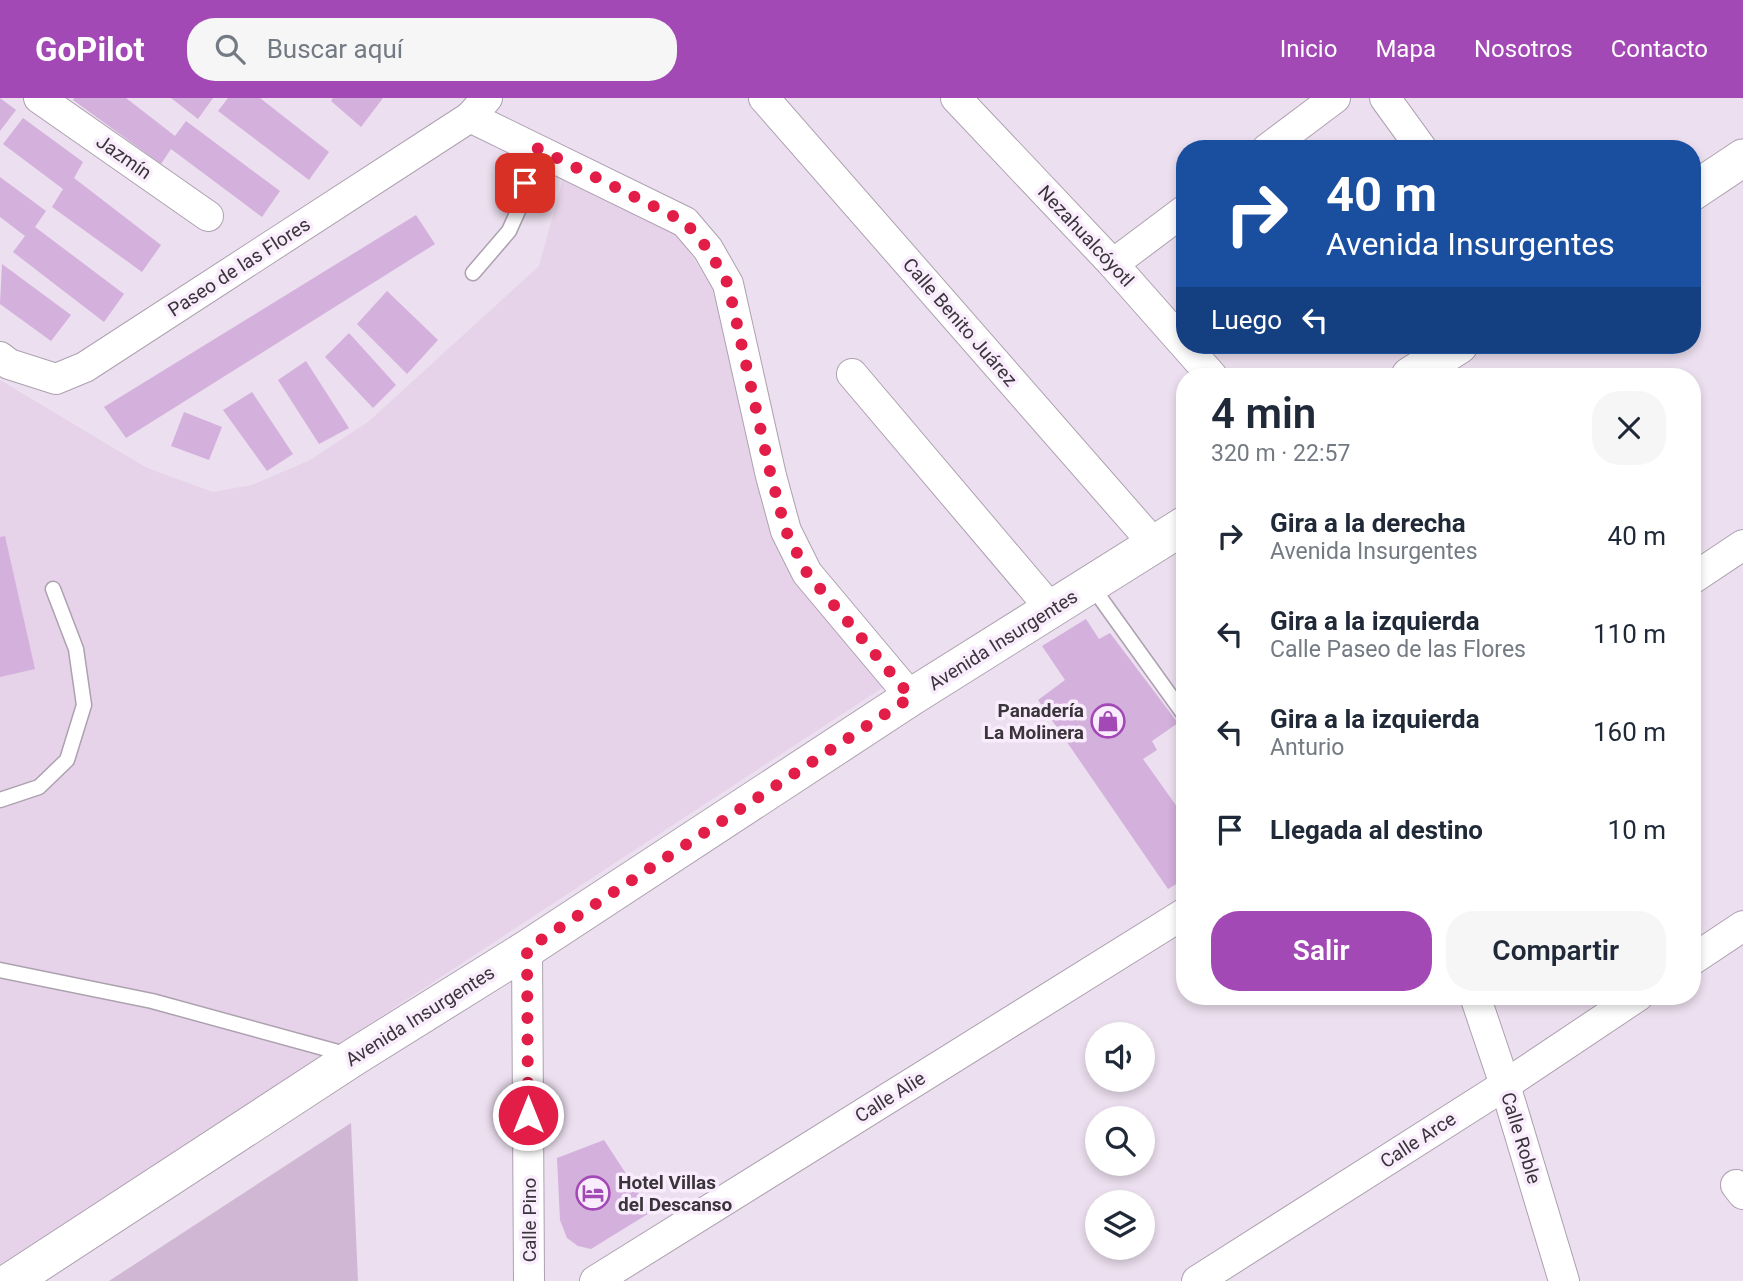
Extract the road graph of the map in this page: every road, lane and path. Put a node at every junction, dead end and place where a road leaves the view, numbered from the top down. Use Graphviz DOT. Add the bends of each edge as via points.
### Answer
graph roads {
  1 [pos="39,98"];
  2 [pos="764,98"];
  3 [pos="957,98"];
  4 [pos="1335,98"];
  5 [pos="1385,98"];
  6 [pos="479,108"];
  7 [pos="1280,140"];
  8 [pos="1415,140"];
  9 [pos="533,146"];
  10 [pos="1743,158"];
  11 [pos="1701,186"];
  12 [pos="208,216"];
  13 [pos="1176,218"];
  14 [pos="1114,264"];
  15 [pos="473,273"];
  16 [pos="1176,335"];
  17 [pos="1193,354"];
  18 [pos="1445,354"];
  19 [pos="0,357"];
  20 [pos="1205,368"];
  21 [pos="1423,368"];
  22 [pos="852,374"];
  23 [pos="1176,531"];
  24 [pos="1155,545"];
  25 [pos="1743,545"];
  26 [pos="1701,573"];
  27 [pos="1091,585"];
  28 [pos="53,589"];
  29 [pos="1052,610"];
  30 [pos="911,697"];
  31 [pos="1176,703"];
  32 [pos="0,800"];
  33 [pos="1176,919"];
  34 [pos="1743,926"];
  35 [pos="527,949"];
  36 [pos="1701,954"];
  37 [pos="0,970"];
  38 [pos="1478,1005"];
  39 [pos="1624,1005"];
  40 [pos="354,1056"];
  41 [pos="1504,1084"];
  42 [pos="10,1281"];
  43 [pos="530,1281"];
  44 [pos="595,1281"];
  45 [pos="1197,1281"];
  46 [pos="1564,1281"];
  1 -- 12 [label="street, Jazmín"];
  2 -- 24 [label="street, Calle Benito Juárez"];
  3 -- 14 [label="street, Nezahualcóyotl"];
  4 -- 7 [label="street"];
  5 -- 8 [label="street"];
  6 -- 9 [label="street"];
  6 -- 19 [label="street, Paseo de las Flores" via="85,367 56,379"];
  9 -- 15 [label="lane" via="522,202 509,231"];
  9 -- 30 [label="street" via="685,222 708,249 728,284 786,531 807,573"];
  10 -- 11 [label="street"];
  13 -- 14 [label="street"];
  14 -- 16 [label="street, Nezahualcóyotl"];
  17 -- 20 [label="street, Nezahualcóyotl"];
  18 -- 21 [label="street"];
  22 -- 29 [label="street"];
  23 -- 24 [label="street, Avenida Insurgentes"];
  24 -- 27 [label="street, Avenida Insurgentes"];
  25 -- 26 [label="street"];
  27 -- 29 [label="street, Avenida Insurgentes"];
  27 -- 31 [label="lane"];
  28 -- 32 [label="lane" via="76,649 84,705 67,760 39,787"];
  29 -- 30 [label="street, Avenida Insurgentes"];
  30 -- 35 [label="street, Avenida Insurgentes"];
  33 -- 44 [label="street, Calle Alie"];
  34 -- 36 [label="street"];
  35 -- 40 [label="street, Avenida Insurgentes"];
  35 -- 43 [label="street, Calle Pino"];
  37 -- 40 [label="lane" via="152,1001"];
  38 -- 41 [label="street, Calle Roble"];
  39 -- 41 [label="street, Calle Arce"];
  40 -- 42 [label="street, Avenida Insurgentes"];
  41 -- 45 [label="street, Calle Arce"];
  41 -- 46 [label="street, Calle Roble"];
}
